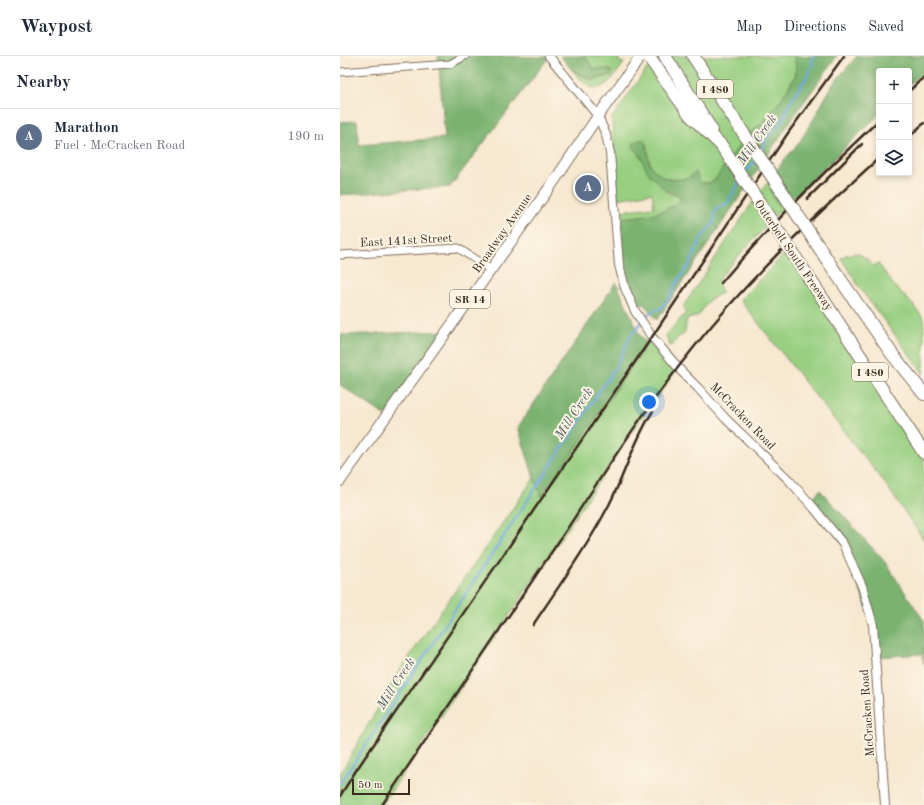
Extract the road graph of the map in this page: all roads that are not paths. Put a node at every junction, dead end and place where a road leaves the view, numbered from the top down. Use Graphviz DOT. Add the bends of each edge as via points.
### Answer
graph roads {
  1 [pos="464,56"];
  2 [pos="549,56"];
  3 [pos="641,56"];
  4 [pos="648,56"];
  5 [pos="693,56"];
  6 [pos="668,61"];
  7 [pos="340,72"];
  8 [pos="598,116"];
  9 [pos="721,145"];
  10 [pos="340,255"];
  11 [pos="491,270"];
  12 [pos="924,394"];
  13 [pos="924,453"];
  14 [pos="340,481"];
  15 [pos="885,805"];
  1 -- 7 [label="street" via="450,64"];
  2 -- 8 [label="street, McCracken Road"];
  3 -- 8 [label="main road, Broadway Avenue / SR 14"];
  4 -- 9 [label="highway" via="690,115"];
  5 -- 12 [label="highway, Outerbelt South Freeway / I 480, bridge" via="836,273 892,354"];
  6 -- 9 [label="highway, Outerbelt South Freeway / I 480"];
  8 -- 11 [label="main road, Broadway Avenue / SR 14"];
  8 -- 15 [label="street, McCracken Road" via="610,153 619,266 624,288 635,311 681,371 814,508 843,544 862,586 873,625"];
  9 -- 13 [label="highway, Outerbelt South Freeway / I 480, bridge"];
  10 -- 11 [label="street, East 141st Street" via="458,248"];
  11 -- 14 [label="main road, Broadway Avenue / SR 14"];
}
